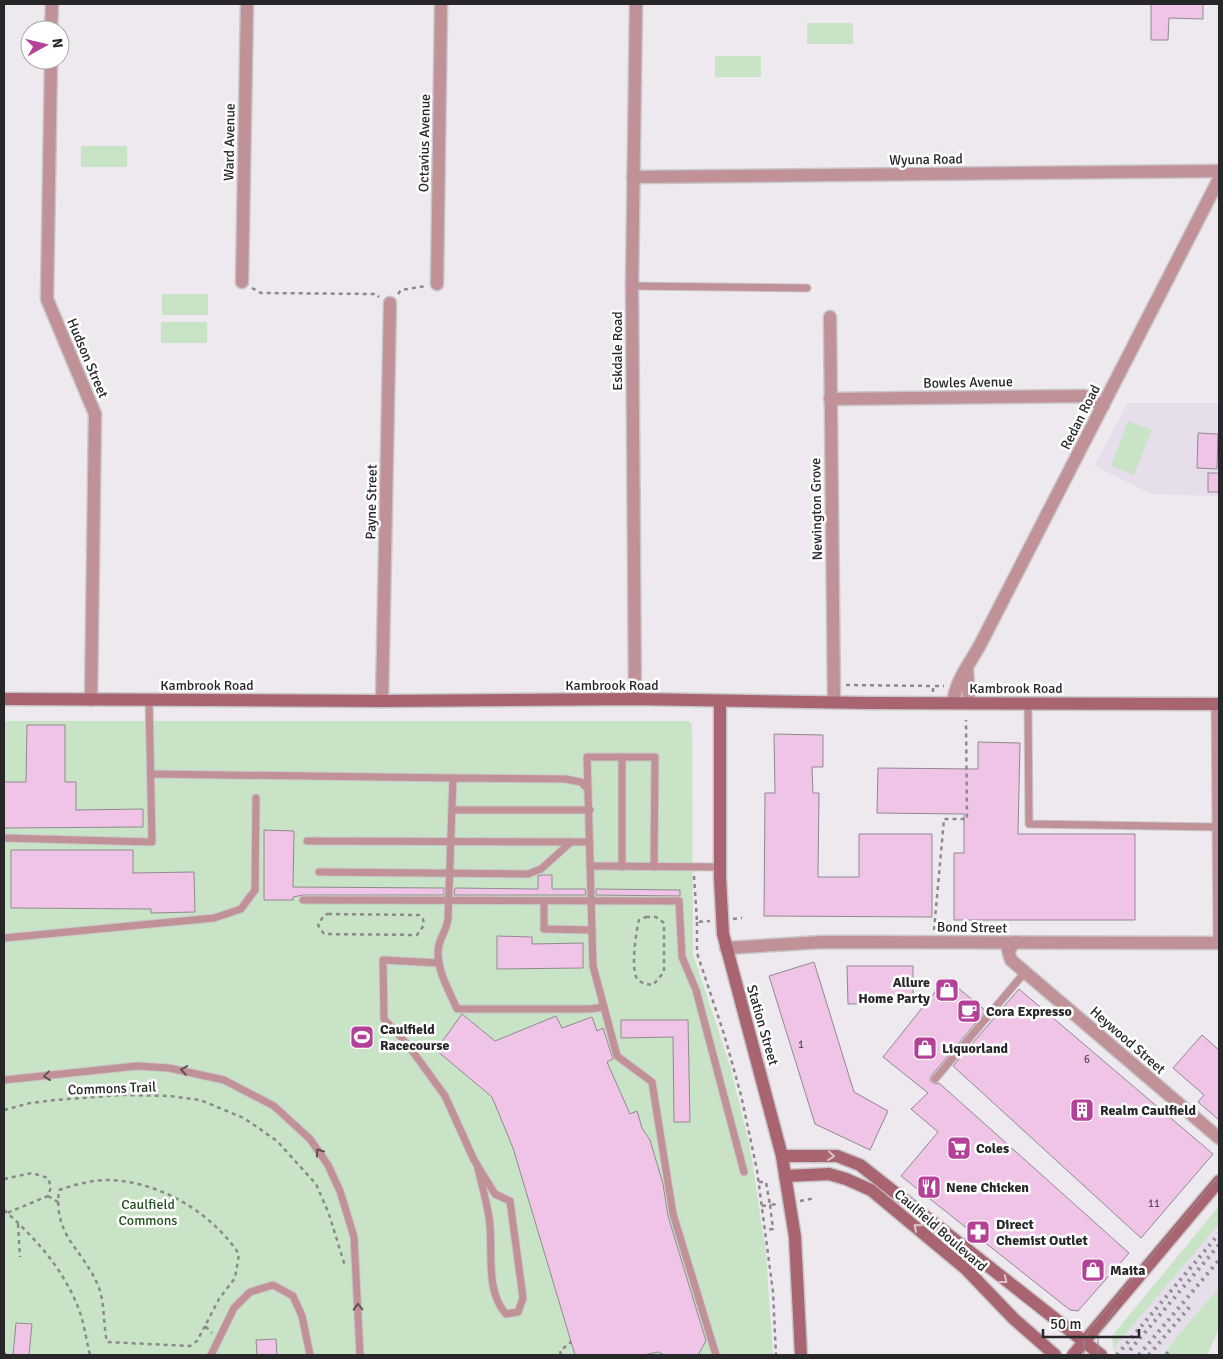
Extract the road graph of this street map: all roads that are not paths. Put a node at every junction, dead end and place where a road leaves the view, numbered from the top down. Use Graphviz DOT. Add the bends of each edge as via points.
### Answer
graph roads {
  1 [pos="52,4"];
  2 [pos="247,4"];
  3 [pos="441,4"];
  4 [pos="636,4"];
  5 [pos="51,20"];
  6 [pos="51,70"];
  7 [pos="1219,171"];
  8 [pos="633,176"];
  9 [pos="1219,179"];
  10 [pos="242,282"];
  11 [pos="437,284"];
  12 [pos="632,286"];
  13 [pos="807,288"];
  14 [pos="390,303"];
  15 [pos="830,317"];
  16 [pos="830,399"];
  17 [pos="1103,406"];
  18 [pos="967,669"];
  19 [pos="4,699"];
  20 [pos="635,699"];
  21 [pos="91,700"];
  22 [pos="149,700"];
  23 [pos="382,701"];
  24 [pos="720,701"];
  25 [pos="834,702"];
  26 [pos="953,703"];
  27 [pos="968,703"];
  28 [pos="1028,704"];
  29 [pos="1217,704"];
  30 [pos="622,757"];
  31 [pos="151,774"];
  32 [pos="453,778"];
  33 [pos="588,789"];
  34 [pos="256,798"];
  35 [pos="452,810"];
  36 [pos="590,810"];
  37 [pos="1216,827"];
  38 [pos="4,838"];
  39 [pos="307,841"];
  40 [pos="451,841"];
  41 [pos="570,842"];
  42 [pos="590,842"];
  43 [pos="590,866"];
  44 [pos="622,867"];
  45 [pos="654,867"];
  46 [pos="720,867"];
  47 [pos="319,872"];
  48 [pos="450,873"];
  49 [pos="303,900"];
  50 [pos="592,900"];
  51 [pos="450,901"];
  52 [pos="544,901"];
  53 [pos="592,930"];
  54 [pos="4,938"];
  55 [pos="1016,942"];
  56 [pos="1218,944"];
  57 [pos="726,948"];
  58 [pos="439,963"];
  59 [pos="1025,972"];
  60 [pos="604,1007"];
  61 [pos="4,1080"];
  62 [pos="935,1080"];
  63 [pos="1219,1138"];
  64 [pos="782,1156"];
  65 [pos="477,1164"];
  66 [pos="744,1172"];
  67 [pos="785,1176"];
  68 [pos="1219,1181"];
  69 [pos="1084,1342"];
  70 [pos="211,1355"];
  71 [pos="310,1355"];
  72 [pos="360,1355"];
  73 [pos="716,1355"];
  74 [pos="801,1355"];
  75 [pos="1055,1355"];
  76 [pos="1073,1355"];
  77 [pos="1101,1355"];
  1 -- 5 [label="street"];
  2 -- 10 [label="street, Ward Avenue"];
  3 -- 11 [label="street, Octavius Avenue"];
  4 -- 8 [label="street, Eskdale Road"];
  6 -- 21 [label="street, Hudson Street" via="47,299 95,414"];
  7 -- 8 [label="street, Wyuna Road"];
  8 -- 12 [label="street, Eskdale Road"];
  9 -- 17 [label="street, Redan Road"];
  12 -- 13 [label="lane"];
  12 -- 20 [label="street, Eskdale Road"];
  14 -- 23 [label="street, Payne Street"];
  15 -- 16 [label="street, Newington Grove"];
  16 -- 17 [label="street, Bowles Avenue" via="1084,396"];
  16 -- 25 [label="street, Newington Grove"];
  17 -- 18 [label="street, Redan Road"];
  18 -- 26 [label="street, Redan Road" via="956,686"];
  18 -- 27 [label="street, Redan Road"];
  19 -- 21 [label="street, Kambrook Road"];
  20 -- 23 [label="street, Kambrook Road"];
  20 -- 24 [label="street, Kambrook Road"];
  21 -- 22 [label="street, Kambrook Road"];
  22 -- 23 [label="street, Kambrook Road"];
  22 -- 31 [label="lane"];
  24 -- 25 [label="street, Kambrook Road"];
  24 -- 46 [label="street, Station Street"];
  25 -- 26 [label="street, Kambrook Road"];
  26 -- 27 [label="street, Kambrook Road"];
  27 -- 28 [label="street, Kambrook Road"];
  28 -- 29 [label="street, Kambrook Road"];
  28 -- 37 [label="lane" via="1029,824"];
  29 -- 37 [label="lane"];
  30 -- 33 [label="lane" via="587,757"];
  30 -- 44 [label="lane"];
  30 -- 45 [label="lane" via="655,757"];
  31 -- 32 [label="lane"];
  31 -- 38 [label="lane" via="152,842"];
  32 -- 33 [label="lane" via="565,779 581,782"];
  32 -- 35 [label="lane"];
  33 -- 36 [label="lane"];
  34 -- 54 [label="lane" via="255,890 242,908 214,918"];
  35 -- 36 [label="lane"];
  35 -- 40 [label="lane"];
  36 -- 42 [label="lane"];
  37 -- 56 [label="lane"];
  39 -- 40 [label="lane"];
  40 -- 41 [label="lane"];
  40 -- 48 [label="lane"];
  41 -- 42 [label="lane"];
  41 -- 48 [label="lane" via="541,869 528,874"];
  42 -- 43 [label="lane"];
  43 -- 44 [label="lane"];
  43 -- 50 [label="lane"];
  44 -- 45 [label="lane"];
  45 -- 46 [label="lane"];
  46 -- 57 [label="street, Station Street" via="721,920"];
  47 -- 48 [label="lane"];
  48 -- 51 [label="lane"];
  49 -- 51 [label="lane"];
  50 -- 52 [label="lane"];
  50 -- 53 [label="lane"];
  50 -- 66 [label="lane" via="679,901 682,957 696,990"];
  51 -- 52 [label="lane"];
  51 -- 58 [label="lane" via="447,928 439,947"];
  52 -- 53 [label="lane" via="544,929"];
  53 -- 60 [label="lane" via="593,966"];
  55 -- 56 [label="street, Bond Street"];
  55 -- 57 [label="street, Bond Street" via="823,942"];
  55 -- 59 [label="street, Heywood Street" via="1009,948 1009,956"];
  57 -- 64 [label="street, Station Street"];
  58 -- 60 [label="lane" via="457,1009"];
  58 -- 65 [label="lane" via="382,960 384,1019 408,1045 445,1096"];
  59 -- 62 [label="lane"];
  59 -- 63 [label="street, Heywood Street"];
  60 -- 73 [label="lane" via="617,1056 652,1082 672,1214"];
  72 -- 61 [label="lane, one-way" via="354,1237 343,1199 328,1165 310,1139 274,1106 224,1080 169,1068 137,1066"];
  64 -- 67 [label="street, Station Street"];
  64 -- 69 [label="street, Caulfield Boulevard, one-way" via="832,1156 860,1165"];
  65 -- 65 [label="lane" via="495,1194 510,1201 523,1298 518,1312 506,1314 498,1305 493,1283 489,1218"];
  67 -- 74 [label="street, Station Street" via="797,1261"];
  75 -- 67 [label="street, Caulfield Boulevard, one-way" via="1014,1319 966,1269 871,1190 829,1174"];
  68 -- 69 [label="street"];
  69 -- 76 [label="street"];
  69 -- 77 [label="street, Caulfield Boulevard"];
  70 -- 71 [label="lane" via="234,1308 250,1292 273,1285 293,1296 302,1316"];
}
